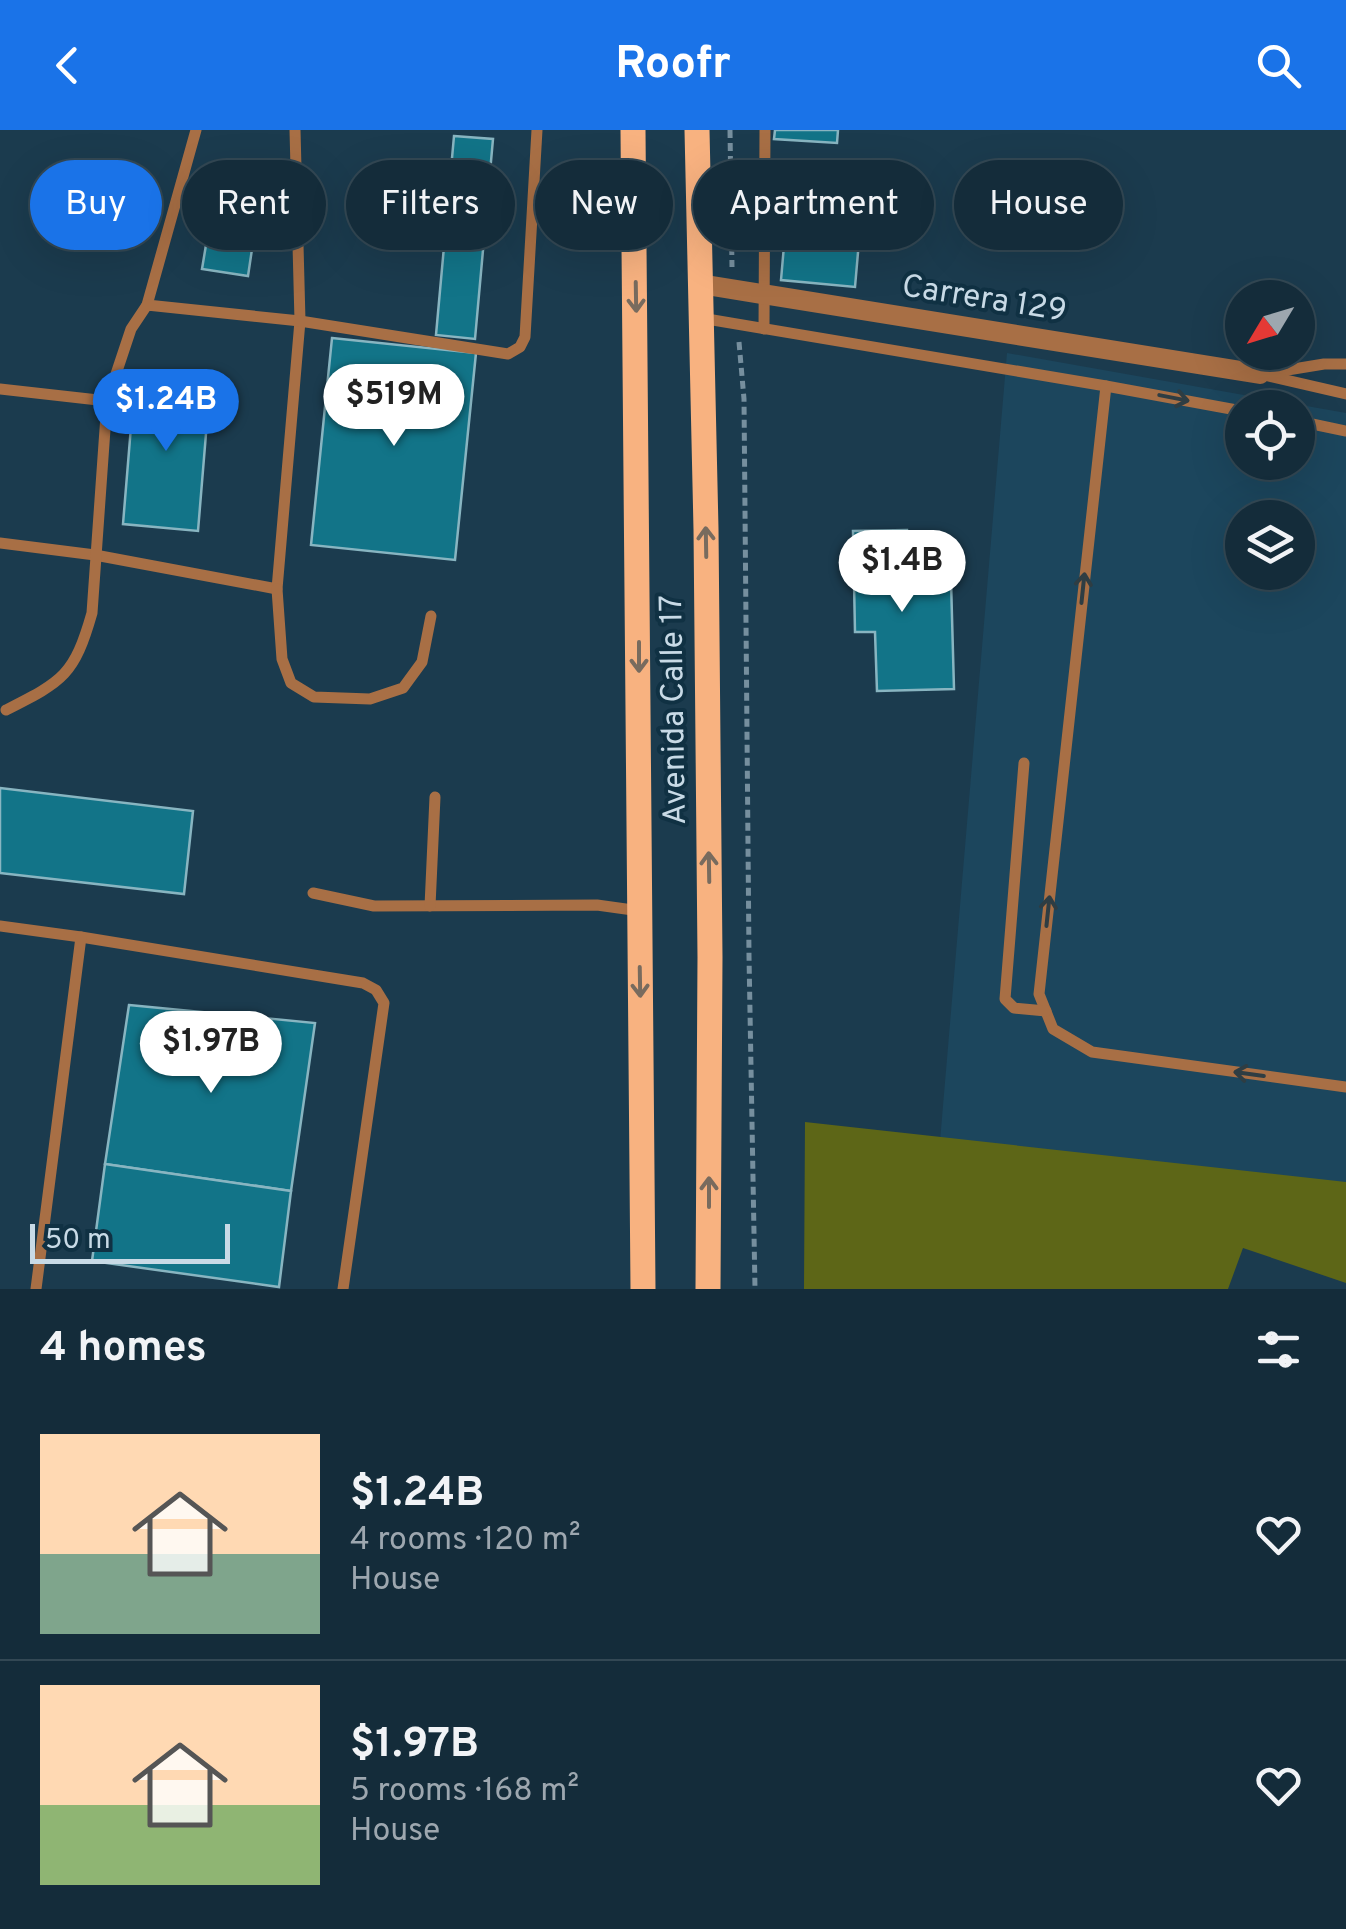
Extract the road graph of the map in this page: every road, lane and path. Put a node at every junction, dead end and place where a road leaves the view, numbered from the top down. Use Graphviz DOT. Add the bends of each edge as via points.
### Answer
graph roads {
  1 [pos="196,130"];
  2 [pos="295,130"];
  3 [pos="537,130"];
  4 [pos="634,130"];
  5 [pos="697,130"];
  6 [pos="730,130"];
  7 [pos="765,130"];
  8 [pos="700,284"];
  9 [pos="734,290"];
  10 [pos="764,295"];
  11 [pos="147,305"];
  12 [pos="701,318"];
  13 [pos="300,320"];
  14 [pos="737,324"];
  15 [pos="764,328"];
  16 [pos="1346,364"];
  17 [pos="1260,374"];
  18 [pos="1106,386"];
  19 [pos="0,388"];
  20 [pos="1346,394"];
  21 [pos="107,401"];
  22 [pos="1225,408"];
  23 [pos="1315,425"];
  24 [pos="1346,430"];
  25 [pos="0,542"];
  26 [pos="95,555"];
  27 [pos="276,588"];
  28 [pos="431,616"];
  29 [pos="6,710"];
  30 [pos="1024,762"];
  31 [pos="435,797"];
  32 [pos="313,893"];
  33 [pos="430,906"];
  34 [pos="640,911"];
  35 [pos="0,926"];
  36 [pos="81,936"];
  37 [pos="1046,1012"];
  38 [pos="1346,1087"];
  39 [pos="36,1289"];
  40 [pos="343,1289"];
  41 [pos="643,1289"];
  42 [pos="708,1289"];
  43 [pos="755,1289"];
  1 -- 11 [label="lane"];
  2 -- 13 [label="lane"];
  3 -- 13 [label="lane" via="520,347 498,354"];
  4 -- 34 [label="main road, Avenida Calle 17, one-way"];
  5 -- 8 [label="main road, Avenida Calle 17"];
  6 -- 9 [label="path"];
  7 -- 10 [label="lane"];
  8 -- 9 [label="street, Carrera 129"];
  8 -- 12 [label="main road, Avenida Calle 17"];
  9 -- 10 [label="street, Carrera 129"];
  10 -- 15 [label="lane"];
  10 -- 17 [label="street, Carrera 129"];
  11 -- 13 [label="lane"];
  11 -- 21 [label="lane" via="131,329"];
  12 -- 14 [label="lane"];
  42 -- 12 [label="main road, Avenida Calle 17, one-way"];
  13 -- 27 [label="lane"];
  14 -- 15 [label="lane"];
  14 -- 43 [label="path" via="744,398"];
  15 -- 18 [label="lane"];
  16 -- 17 [label="lane"];
  17 -- 20 [label="lane"];
  18 -- 22 [label="lane, one-way"];
  37 -- 18 [label="lane, one-way" via="1039,994"];
  19 -- 21 [label="lane"];
  21 -- 26 [label="lane"];
  23 -- 24 [label="lane"];
  25 -- 26 [label="lane"];
  26 -- 27 [label="lane"];
  26 -- 29 [label="lane" via="92,613 68,672"];
  27 -- 28 [label="lane" via="290,683 314,697 370,699 403,688 422,662"];
  30 -- 37 [label="lane" via="1005,1000 1014,1008"];
  31 -- 33 [label="lane"];
  32 -- 33 [label="lane" via="374,906"];
  33 -- 34 [label="lane"];
  34 -- 41 [label="main road, Avenida Calle 17, one-way"];
  35 -- 36 [label="lane"];
  36 -- 39 [label="lane"];
  36 -- 40 [label="lane" via="376,990 384,1003"];
  38 -- 37 [label="lane, one-way" via="1092,1052 1053,1029"];
}
